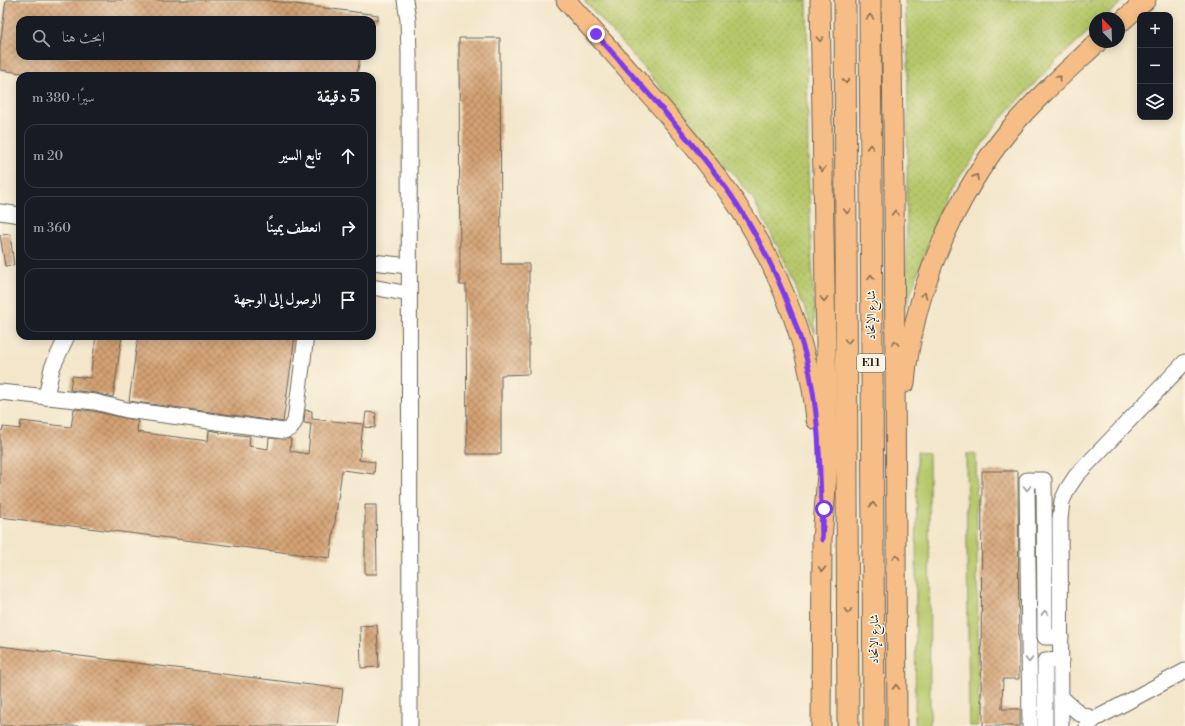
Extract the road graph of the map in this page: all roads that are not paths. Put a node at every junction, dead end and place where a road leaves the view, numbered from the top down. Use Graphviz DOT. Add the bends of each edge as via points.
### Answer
graph roads {
  1 [pos="404,0"];
  2 [pos="566,0"];
  3 [pos="820,0"];
  4 [pos="846,0"];
  5 [pos="870,0"];
  6 [pos="891,0"];
  7 [pos="1146,0"];
  8 [pos="1125,19"];
  9 [pos="1091,48"];
  10 [pos="0,212"];
  11 [pos="16,214"];
  12 [pos="376,262"];
  13 [pos="410,266"];
  14 [pos="376,289"];
  15 [pos="409,294"];
  16 [pos="66,340"];
  17 [pos="305,340"];
  18 [pos="1185,362"];
  19 [pos="0,392"];
  20 [pos="46,397"];
  21 [pos="896,500"];
  22 [pos="822,540"];
  23 [pos="1061,637"];
  24 [pos="1061,660"];
  25 [pos="1185,671"];
  26 [pos="1061,697"];
  27 [pos="1091,723"];
  28 [pos="410,726"];
  29 [pos="821,726"];
  30 [pos="848,726"];
  31 [pos="874,726"];
  32 [pos="897,726"];
  33 [pos="1030,726"];
  34 [pos="1045,726"];
  35 [pos="1061,726"];
  1 -- 13 [label="street" via="409,48"];
  2 -- 22 [label="main road" via="685,136 727,189 760,244 785,297 806,357 819,452"];
  3 -- 22 [label="main road, one-way" via="828,461"];
  4 -- 30 [label="highway, شارع الإتحاد / E11, one-way"];
  31 -- 5 [label="highway, شارع الإتحاد / E11, one-way"];
  21 -- 6 [label="main road, one-way"];
  7 -- 8 [label="main road"];
  21 -- 9 [label="main road, one-way" via="906,376 912,341 919,308 953,217 978,173 1010,129 1047,89"];
  10 -- 11 [label="street"];
  12 -- 13 [label="street"];
  13 -- 15 [label="street"];
  14 -- 15 [label="street"];
  15 -- 28 [label="street"];
  16 -- 20 [label="street" via="52,368"];
  17 -- 20 [label="street" via="295,421 291,428 284,431"];
  18 -- 23 [label="street" via="1086,463 1062,501"];
  19 -- 20 [label="street"];
  32 -- 21 [label="main road, one-way"];
  22 -- 29 [label="main road, one-way"];
  23 -- 24 [label="street"];
  23 -- 33 [label="street, one-way" via="1045,637 1044,480 1027,480"];
  24 -- 26 [label="street"];
  24 -- 34 [label="street" via="1045,661"];
  25 -- 27 [label="street"];
  26 -- 27 [label="street"];
  26 -- 35 [label="street"];
}
